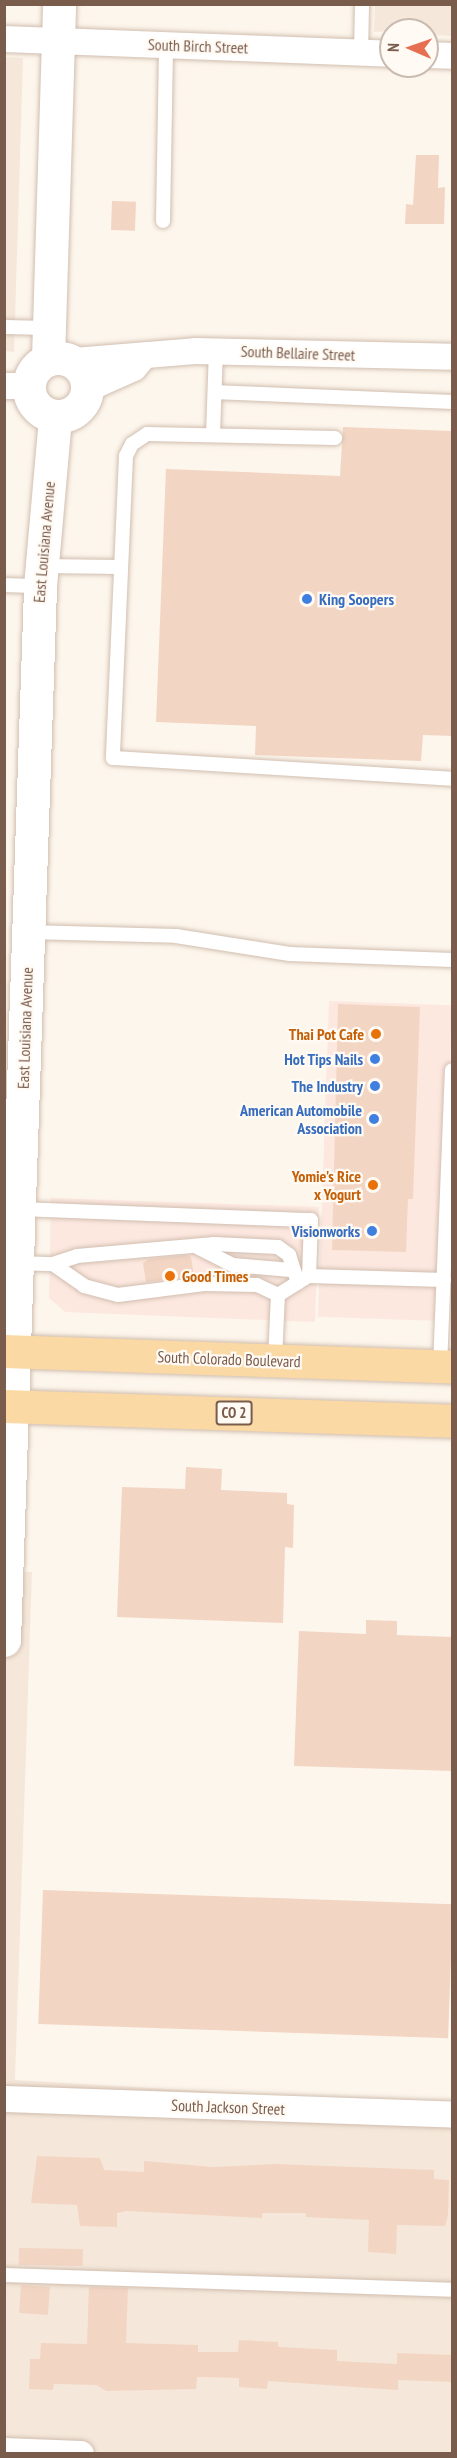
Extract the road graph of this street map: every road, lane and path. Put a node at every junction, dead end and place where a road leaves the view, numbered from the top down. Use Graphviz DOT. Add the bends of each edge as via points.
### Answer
graph roads {
  1 [pos="59,4"];
  2 [pos="363,4"];
  3 [pos="4,39"];
  4 [pos="58,41"];
  5 [pos="166,45"];
  6 [pos="362,53"];
  7 [pos="379,54"];
  8 [pos="163,221"];
  9 [pos="4,327"];
  10 [pos="216,351"];
  11 [pos="453,357"];
  12 [pos="64,359"];
  13 [pos="16,386"];
  14 [pos="215,392"];
  15 [pos="453,402"];
  16 [pos="54,417"];
  17 [pos="213,435"];
  18 [pos="335,438"];
  19 [pos="121,567"];
  20 [pos="40,576"];
  21 [pos="4,585"];
  22 [pos="453,779"];
  23 [pos="28,932"];
  24 [pos="453,960"];
  25 [pos="14,1046"];
  26 [pos="453,1070"];
  27 [pos="14,1093"];
  28 [pos="20,1209"];
  29 [pos="195,1246"];
  30 [pos="18,1263"];
  31 [pos="53,1264"];
  32 [pos="291,1270"];
  33 [pos="303,1280"];
  34 [pos="444,1280"];
  35 [pos="278,1295"];
  36 [pos="10,1351"];
  37 [pos="275,1360"];
  38 [pos="446,1367"];
  39 [pos="10,1406"];
  40 [pos="453,1421"];
  41 [pos="7,1539"];
  42 [pos="5,1579"];
  43 [pos="4,1640"];
  44 [pos="4,2099"];
  45 [pos="453,2115"];
  46 [pos="4,2275"];
  47 [pos="453,2289"];
  48 [pos="4,2451"];
  49 [pos="81,2454"];
  1 -- 4 [label="street"];
  2 -- 6 [label="lane"];
  3 -- 4 [label="street, South Birch Street"];
  4 -- 5 [label="street, South Birch Street"];
  4 -- 12 [label="street"];
  5 -- 6 [label="street, South Birch Street"];
  5 -- 8 [label="lane"];
  6 -- 7 [label="street, South Birch Street"];
  9 -- 12 [label="lane"];
  10 -- 11 [label="street, South Bellaire Street"];
  10 -- 12 [label="street, South Bellaire Street" via="144,356 134,368"];
  10 -- 14 [label="lane"];
  12 -- 13 [label="street" via="36,366"];
  12 -- 16 [label="street" via="79,408"];
  13 -- 16 [label="street"];
  14 -- 15 [label="lane"];
  14 -- 17 [label="lane"];
  16 -- 20 [label="street, East Louisiana Avenue"];
  17 -- 18 [label="lane"];
  17 -- 19 [label="lane" via="147,434 132,444 126,456"];
  19 -- 20 [label="lane"];
  19 -- 22 [label="lane" via="113,758"];
  20 -- 21 [label="lane"];
  20 -- 23 [label="street, East Louisiana Avenue"];
  23 -- 24 [label="lane" via="176,936 290,954"];
  23 -- 25 [label="street, East Louisiana Avenue"];
  25 -- 27 [label="street, East Louisiana Avenue"];
  26 -- 34 [label="lane"];
  27 -- 28 [label="street, East Louisiana Avenue"];
  28 -- 30 [label="street, East Louisiana Avenue"];
  28 -- 33 [label="lane" via="311,1220"];
  29 -- 31 [label="lane" via="77,1256"];
  29 -- 32 [label="lane" via="233,1264"];
  29 -- 32 [label="lane" via="278,1247 289,1255"];
  30 -- 31 [label="lane"];
  30 -- 36 [label="street, East Louisiana Avenue"];
  31 -- 35 [label="lane" via="84,1286 118,1295 204,1284 257,1285"];
  32 -- 33 [label="lane"];
  33 -- 34 [label="lane"];
  33 -- 35 [label="lane"];
  34 -- 38 [label="lane"];
  35 -- 37 [label="lane"];
  36 -- 37 [label="main road, South Colorado Boulevard"];
  36 -- 39 [label="street, East Louisiana Avenue"];
  37 -- 38 [label="main road, South Colorado Boulevard"];
  39 -- 40 [label="main road, CO 2"];
  39 -- 41 [label="street, East Louisiana Avenue"];
  41 -- 42 [label="street, East Louisiana Avenue"];
  42 -- 43 [label="street, East Louisiana Avenue"];
  44 -- 45 [label="street, South Jackson Street"];
  46 -- 47 [label="lane"];
  48 -- 49 [label="street"];
}
